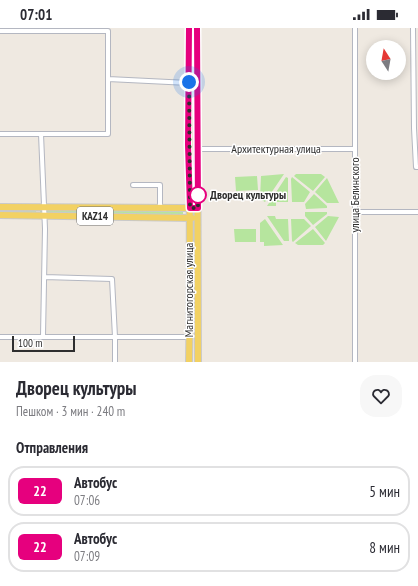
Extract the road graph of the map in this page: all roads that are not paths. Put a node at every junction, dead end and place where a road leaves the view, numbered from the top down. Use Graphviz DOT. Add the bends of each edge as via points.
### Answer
graph roads {
  1 [pos="189,28"];
  2 [pos="197,28"];
  3 [pos="355,28"];
  4 [pos="413,28"];
  5 [pos="40,30"];
  6 [pos="0,32"];
  7 [pos="413,53"];
  8 [pos="418,53"];
  9 [pos="108,79"];
  10 [pos="189,82"];
  11 [pos="416,128"];
  12 [pos="0,134"];
  13 [pos="41,134"];
  14 [pos="198,149"];
  15 [pos="355,149"];
  16 [pos="418,167"];
  17 [pos="133,185"];
  18 [pos="0,208"];
  19 [pos="44,208"];
  20 [pos="160,208"];
  21 [pos="190,208"];
  22 [pos="198,208"];
  23 [pos="355,212"];
  24 [pos="418,212"];
  25 [pos="0,215"];
  26 [pos="44,216"];
  27 [pos="190,218"];
  28 [pos="198,218"];
  29 [pos="44,277"];
  30 [pos="43,336"];
  31 [pos="0,337"];
  32 [pos="115,337"];
  33 [pos="189,337"];
  34 [pos="115,362"];
  35 [pos="189,362"];
  36 [pos="198,362"];
  37 [pos="355,362"];
  1 -- 10 [label="main road, Магнитогорская улица"];
  2 -- 14 [label="main road, Магнитогорская улица"];
  3 -- 15 [label="street, улица Белинского"];
  4 -- 7 [label="street"];
  5 -- 6 [label="street"];
  5 -- 9 [label="street" via="108,31"];
  7 -- 8 [label="street"];
  7 -- 11 [label="street"];
  9 -- 10 [label="street"];
  9 -- 13 [label="street" via="108,134"];
  10 -- 21 [label="main road, Магнитогорская улица"];
  11 -- 16 [label="street"];
  12 -- 13 [label="street"];
  13 -- 19 [label="street"];
  14 -- 15 [label="street, Архитектурная улица"];
  14 -- 22 [label="main road, Магнитогорская улица"];
  15 -- 23 [label="street, улица Белинского"];
  17 -- 20 [label="street" via="160,185"];
  18 -- 19 [label="main road, KAZ14"];
  19 -- 20 [label="main road, KAZ14"];
  19 -- 26 [label="street"];
  20 -- 21 [label="main road, KAZ14"];
  21 -- 22 [label="main road"];
  21 -- 27 [label="main road, Магнитогорская улица"];
  22 -- 28 [label="main road, Магнитогорская улица"];
  23 -- 24 [label="street"];
  23 -- 37 [label="street, улица Белинского"];
  25 -- 26 [label="main road, KAZ14"];
  26 -- 27 [label="main road, KAZ14"];
  26 -- 29 [label="street"];
  27 -- 28 [label="main road"];
  27 -- 33 [label="main road, Магнитогорская улица"];
  28 -- 36 [label="main road, Магнитогорская улица"];
  29 -- 30 [label="street"];
  29 -- 32 [label="street" via="112,279"];
  30 -- 31 [label="street"];
  30 -- 32 [label="street"];
  32 -- 33 [label="street"];
  32 -- 34 [label="street"];
  33 -- 35 [label="main road, Магнитогорская улица"];
}
